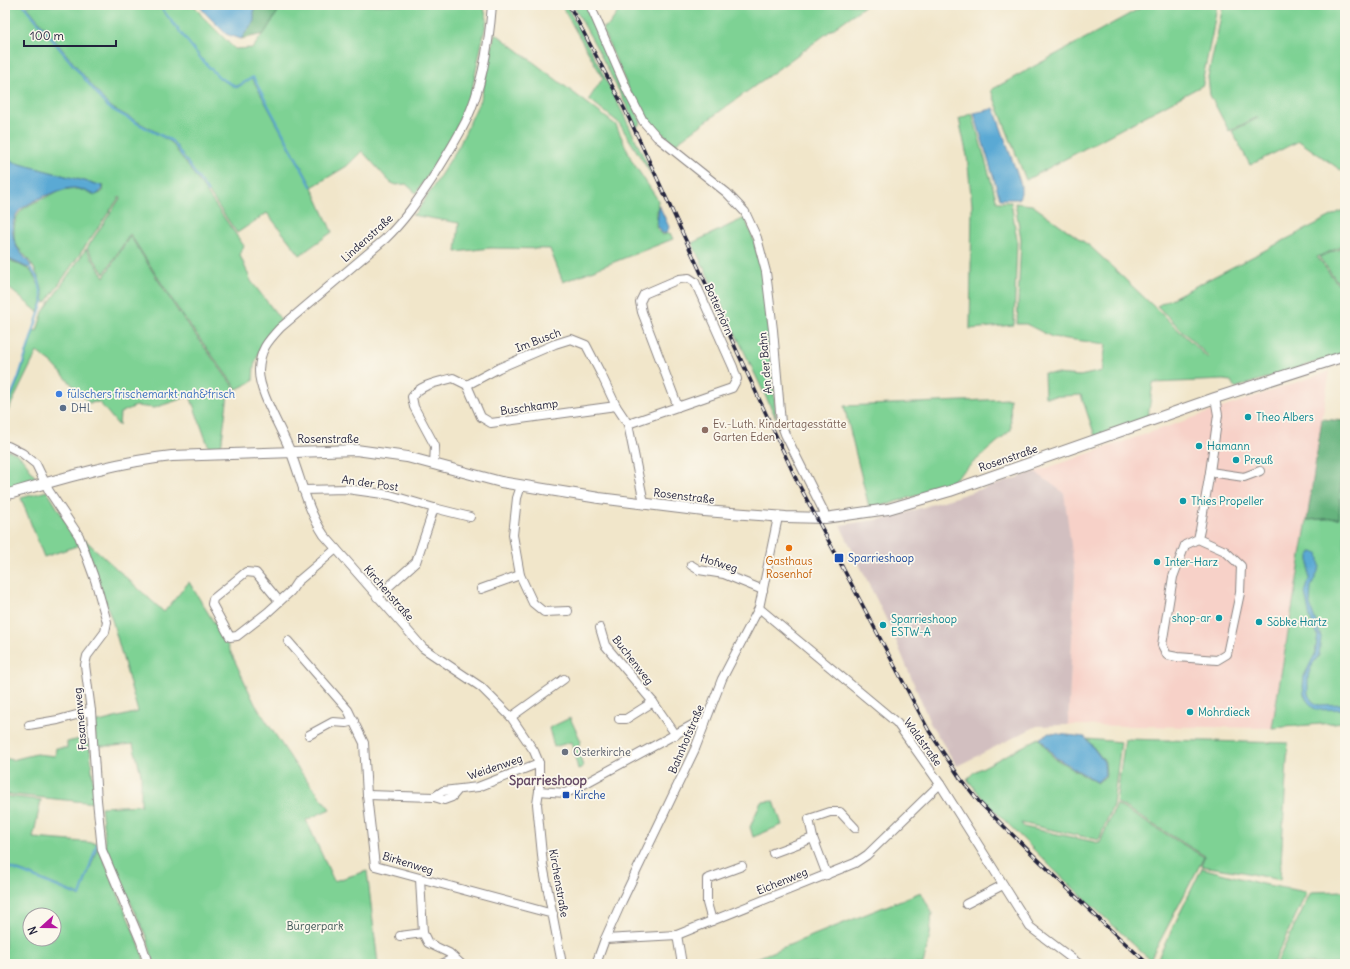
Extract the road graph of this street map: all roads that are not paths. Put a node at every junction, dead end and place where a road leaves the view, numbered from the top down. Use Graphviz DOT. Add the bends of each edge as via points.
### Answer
graph roads {
  1 [pos="492,5"];
  2 [pos="590,5"];
  3 [pos="1345,356"];
  4 [pos="467,385"];
  5 [pos="1215,398"];
  6 [pos="616,406"];
  7 [pos="678,407"];
  8 [pos="628,424"];
  9 [pos="5,446"];
  10 [pos="291,452"];
  11 [pos="434,464"];
  12 [pos="1260,471"];
  13 [pos="1210,472"];
  14 [pos="46,484"];
  15 [pos="522,486"];
  16 [pos="303,490"];
  17 [pos="5,495"];
  18 [pos="644,503"];
  19 [pos="434,508"];
  20 [pos="470,517"];
  21 [pos="778,517"];
  22 [pos="825,518"];
  23 [pos="1198,539"];
  24 [pos="336,549"];
  25 [pos="691,565"];
  26 [pos="520,575"];
  27 [pos="480,589"];
  28 [pos="763,590"];
  29 [pos="377,596"];
  30 [pos="280,601"];
  31 [pos="758,608"];
  32 [pos="568,611"];
  33 [pos="600,628"];
  34 [pos="288,641"];
  35 [pos="564,679"];
  36 [pos="653,702"];
  37 [pos="91,711"];
  38 [pos="511,717"];
  39 [pos="619,720"];
  40 [pos="354,721"];
  41 [pos="705,722"];
  42 [pos="29,725"];
  43 [pos="309,735"];
  44 [pos="676,735"];
  45 [pos="539,763"];
  46 [pos="940,784"];
  47 [pos="539,791"];
  48 [pos="367,795"];
  49 [pos="855,828"];
  50 [pos="813,838"];
  51 [pos="774,854"];
  52 [pos="742,866"];
  53 [pos="827,875"];
  54 [pos="420,879"];
  55 [pos="1003,885"];
  56 [pos="966,904"];
  57 [pos="553,914"];
  58 [pos="712,922"];
  59 [pos="423,933"];
  60 [pos="677,935"];
  61 [pos="400,936"];
  62 [pos="605,939"];
  63 [pos="454,958"];
  64 [pos="148,964"];
  65 [pos="442,964"];
  66 [pos="461,964"];
  67 [pos="562,964"];
  68 [pos="596,964"];
  69 [pos="682,964"];
  70 [pos="1079,964"];
  1 -- 10 [label="street, Lindenstraße" via="486,55 473,104 449,152 408,215 385,239 267,341 261,356 259,372 262,389"];
  2 -- 22 [label="street, An der Bahn" via="643,121 657,137 727,193 746,212 757,238 766,272 781,423"];
  3 -- 5 [label="main road, Rosenstraße"];
  4 -- 6 [label="street, Buschkamp" via="482,417 491,423"];
  4 -- 6 [label="street, Im Busch" via="499,368 571,339 586,345"];
  4 -- 11 [label="street" via="453,378 431,384 412,397 414,406 436,446"];
  5 -- 13 [label="street" via="1218,415"];
  5 -- 22 [label="main road, Rosenstraße" via="950,492 888,509"];
  6 -- 8 [label="street, Im Busch"];
  7 -- 7 [label="street, Botterhörn" via="732,388 737,379 695,282 689,278 679,279 644,294 640,302"];
  7 -- 8 [label="street, Botterhörn"];
  8 -- 18 [label="street, Im Busch"];
  9 -- 14 [label="street, Fasanenweg" via="22,453 36,464"];
  10 -- 11 [label="main road, Rosenstraße" via="356,450 407,457"];
  10 -- 14 [label="main road, Rosenstraße" via="144,459"];
  10 -- 16 [label="street, Kirchenstraße"];
  11 -- 15 [label="main road, Rosenstraße"];
  12 -- 13 [label="street" via="1244,477"];
  13 -- 23 [label="street"];
  14 -- 17 [label="main road, Rosenstraße"];
  14 -- 37 [label="street, Fasanenweg" via="79,536 107,622 105,632 87,656 85,665"];
  15 -- 18 [label="main road, Rosenstraße"];
  15 -- 26 [label="street" via="517,498 513,535"];
  16 -- 19 [label="street, An der Post" via="347,489 390,494"];
  16 -- 24 [label="street, Kirchenstraße" via="314,520"];
  18 -- 21 [label="main road, Rosenstraße"];
  19 -- 20 [label="street, An der Post"];
  19 -- 29 [label="street" via="416,562"];
  21 -- 22 [label="main road, Rosenstraße"];
  21 -- 28 [label="street, Bahnhofstraße"];
  23 -- 23 [label="street" via="1185,545 1173,577 1162,645 1167,655 1217,660 1227,654 1240,594 1241,566 1225,551"];
  24 -- 29 [label="street, Kirchenstraße"];
  24 -- 30 [label="street" via="297,582"];
  25 -- 28 [label="street, Hofweg" via="699,570 724,574"];
  26 -- 27 [label="street"];
  26 -- 32 [label="street" via="533,603 544,612"];
  28 -- 31 [label="street, Bahnhofstraße"];
  29 -- 38 [label="street, Kirchenstraße" via="423,648 482,687"];
  30 -- 30 [label="street" via="236,636 230,637 212,604 213,599 246,572 256,573"];
  31 -- 41 [label="street, Bahnhofstraße" via="722,679"];
  31 -- 46 [label="street, Waldstraße" via="897,723"];
  33 -- 36 [label="street, Buchenweg" via="605,645"];
  34 -- 40 [label="street, Birkenweg" via="348,710"];
  35 -- 38 [label="street"];
  36 -- 39 [label="street" via="626,719"];
  36 -- 44 [label="street, Buchenweg"];
  37 -- 42 [label="street"];
  37 -- 64 [label="street, Fasanenweg" via="102,850"];
  38 -- 45 [label="street, Kirchenstraße"];
  40 -- 43 [label="street" via="333,722"];
  40 -- 48 [label="street, Birkenweg" via="364,743"];
  41 -- 44 [label="street"];
  41 -- 62 [label="street, Bahnhofstraße" via="695,749"];
  44 -- 47 [label="street" via="573,790 565,793"];
  45 -- 47 [label="street, Kirchenstraße"];
  45 -- 48 [label="street, Weidenweg" via="478,787 443,791 434,797"];
  46 -- 53 [label="street, Eichenweg" via="867,855"];
  46 -- 55 [label="street, Waldstraße"];
  47 -- 57 [label="street, Kirchenstraße" via="537,804 543,865"];
  48 -- 54 [label="street, Birkenweg" via="375,866"];
  49 -- 50 [label="street" via="840,812 830,812 809,819"];
  50 -- 51 [label="street"];
  50 -- 53 [label="street"];
  52 -- 58 [label="street" via="707,879 707,903"];
  53 -- 58 [label="street, Eichenweg"];
  54 -- 57 [label="street, Birkenweg"];
  54 -- 59 [label="street"];
  55 -- 56 [label="street"];
  55 -- 70 [label="street, Waldstraße" via="1030,927"];
  57 -- 67 [label="street, Kirchenstraße"];
  58 -- 60 [label="street, Eichenweg"];
  59 -- 61 [label="street"];
  59 -- 63 [label="street" via="428,943"];
  60 -- 62 [label="street, Eichenweg"];
  60 -- 69 [label="street"];
  62 -- 68 [label="street, Bahnhofstraße"];
  63 -- 65 [label="street"];
  63 -- 66 [label="street"];
}
